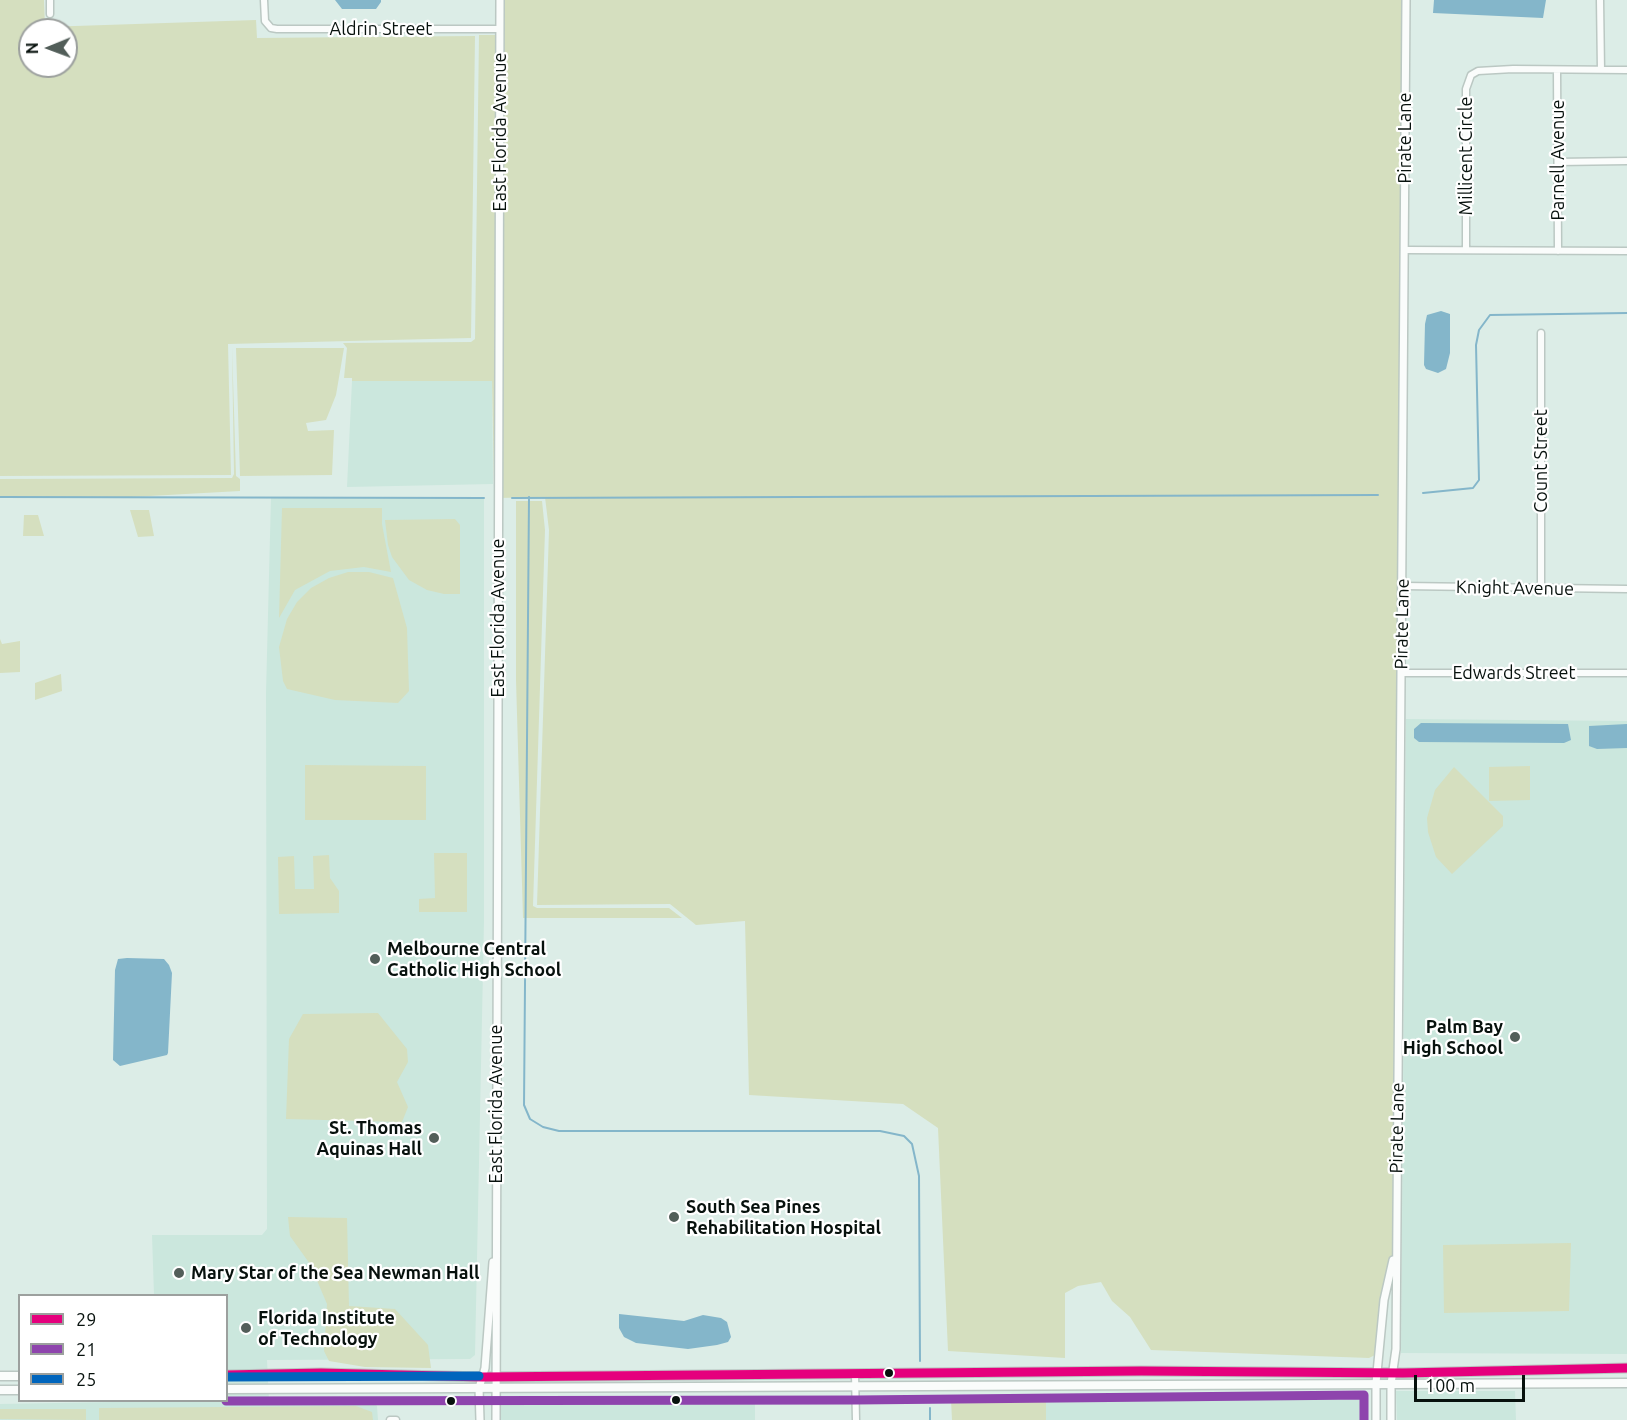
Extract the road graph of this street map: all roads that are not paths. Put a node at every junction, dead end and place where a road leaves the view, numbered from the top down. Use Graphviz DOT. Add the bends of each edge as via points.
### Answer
graph roads {
  1 [pos="50,0"];
  2 [pos="264,0"];
  3 [pos="500,0"];
  4 [pos="1406,0"];
  5 [pos="1600,0"];
  6 [pos="50,14"];
  7 [pos="500,28"];
  8 [pos="1557,70"];
  9 [pos="1601,70"];
  10 [pos="1627,70"];
  11 [pos="1627,161"];
  12 [pos="1558,162"];
  13 [pos="1405,250"];
  14 [pos="1466,250"];
  15 [pos="1558,251"];
  16 [pos="1627,251"];
  17 [pos="1541,333"];
  18 [pos="1403,586"];
  19 [pos="1541,588"];
  20 [pos="1627,589"];
  21 [pos="1402,673"];
  22 [pos="1627,673"];
  23 [pos="495,1236"];
  24 [pos="1396,1249"];
  25 [pos="1627,1368"];
  26 [pos="1377,1372"];
  27 [pos="1393,1373"];
  28 [pos="228,1374"];
  29 [pos="855,1374"];
  30 [pos="0,1376"];
  31 [pos="18,1376"];
  32 [pos="495,1376"];
  33 [pos="483,1377"];
  34 [pos="1376,1383"];
  35 [pos="1627,1383"];
  36 [pos="1391,1384"];
  37 [pos="479,1388"];
  38 [pos="496,1388"];
  39 [pos="856,1388"];
  40 [pos="228,1389"];
  41 [pos="0,1390"];
  42 [pos="18,1390"];
  43 [pos="390,1420"];
  44 [pos="396,1420"];
  45 [pos="480,1420"];
  46 [pos="496,1420"];
  47 [pos="856,1420"];
  48 [pos="1376,1420"];
  49 [pos="1391,1420"];
  1 -- 6 [label="street"];
  2 -- 7 [label="street, Aldrin Street" via="265,21 277,29"];
  3 -- 7 [label="street, East Florida Avenue"];
  4 -- 13 [label="street, Pirate Lane"];
  5 -- 9 [label="street"];
  7 -- 23 [label="street, East Florida Avenue"];
  8 -- 9 [label="street, Millicent Circle"];
  8 -- 12 [label="street, Parnell Avenue"];
  8 -- 14 [label="street, Millicent Circle" via="1486,70 1469,78"];
  9 -- 10 [label="street, Millicent Circle"];
  11 -- 12 [label="street"];
  12 -- 15 [label="street, Parnell Avenue"];
  13 -- 14 [label="street"];
  13 -- 18 [label="street, Pirate Lane"];
  14 -- 15 [label="street"];
  15 -- 16 [label="street"];
  17 -- 19 [label="street, Count Street"];
  18 -- 19 [label="street, Knight Avenue"];
  18 -- 21 [label="street, Pirate Lane"];
  19 -- 20 [label="street, Knight Avenue"];
  21 -- 22 [label="street, Edwards Street"];
  21 -- 24 [label="street, Pirate Lane"];
  23 -- 32 [label="street, East Florida Avenue"];
  23 -- 33 [label="street, East Florida Avenue"];
  24 -- 26 [label="street, Pirate Lane" via="1384,1300"];
  24 -- 27 [label="street, Pirate Lane"];
  25 -- 27 [label="main road"];
  26 -- 27 [label="main road"];
  26 -- 29 [label="main road"];
  26 -- 34 [label="street, Pirate Lane"];
  27 -- 36 [label="street, Pirate Lane"];
  28 -- 33 [label="main road"];
  29 -- 32 [label="main road"];
  29 -- 39 [label="street"];
  30 -- 31 [label="main road"];
  32 -- 33 [label="main road"];
  32 -- 38 [label="street, East Florida Avenue"];
  33 -- 37 [label="street, East Florida Avenue"];
  34 -- 36 [label="main road"];
  34 -- 39 [label="main road"];
  34 -- 48 [label="street, Pirate Lane"];
  35 -- 36 [label="main road"];
  36 -- 49 [label="street, Pirate Lane"];
  37 -- 38 [label="main road"];
  37 -- 40 [label="main road"];
  37 -- 45 [label="street"];
  38 -- 39 [label="main road"];
  38 -- 46 [label="street, East Florida Avenue"];
  39 -- 47 [label="street"];
  41 -- 42 [label="main road"];
  43 -- 44 [label="street"];
}
